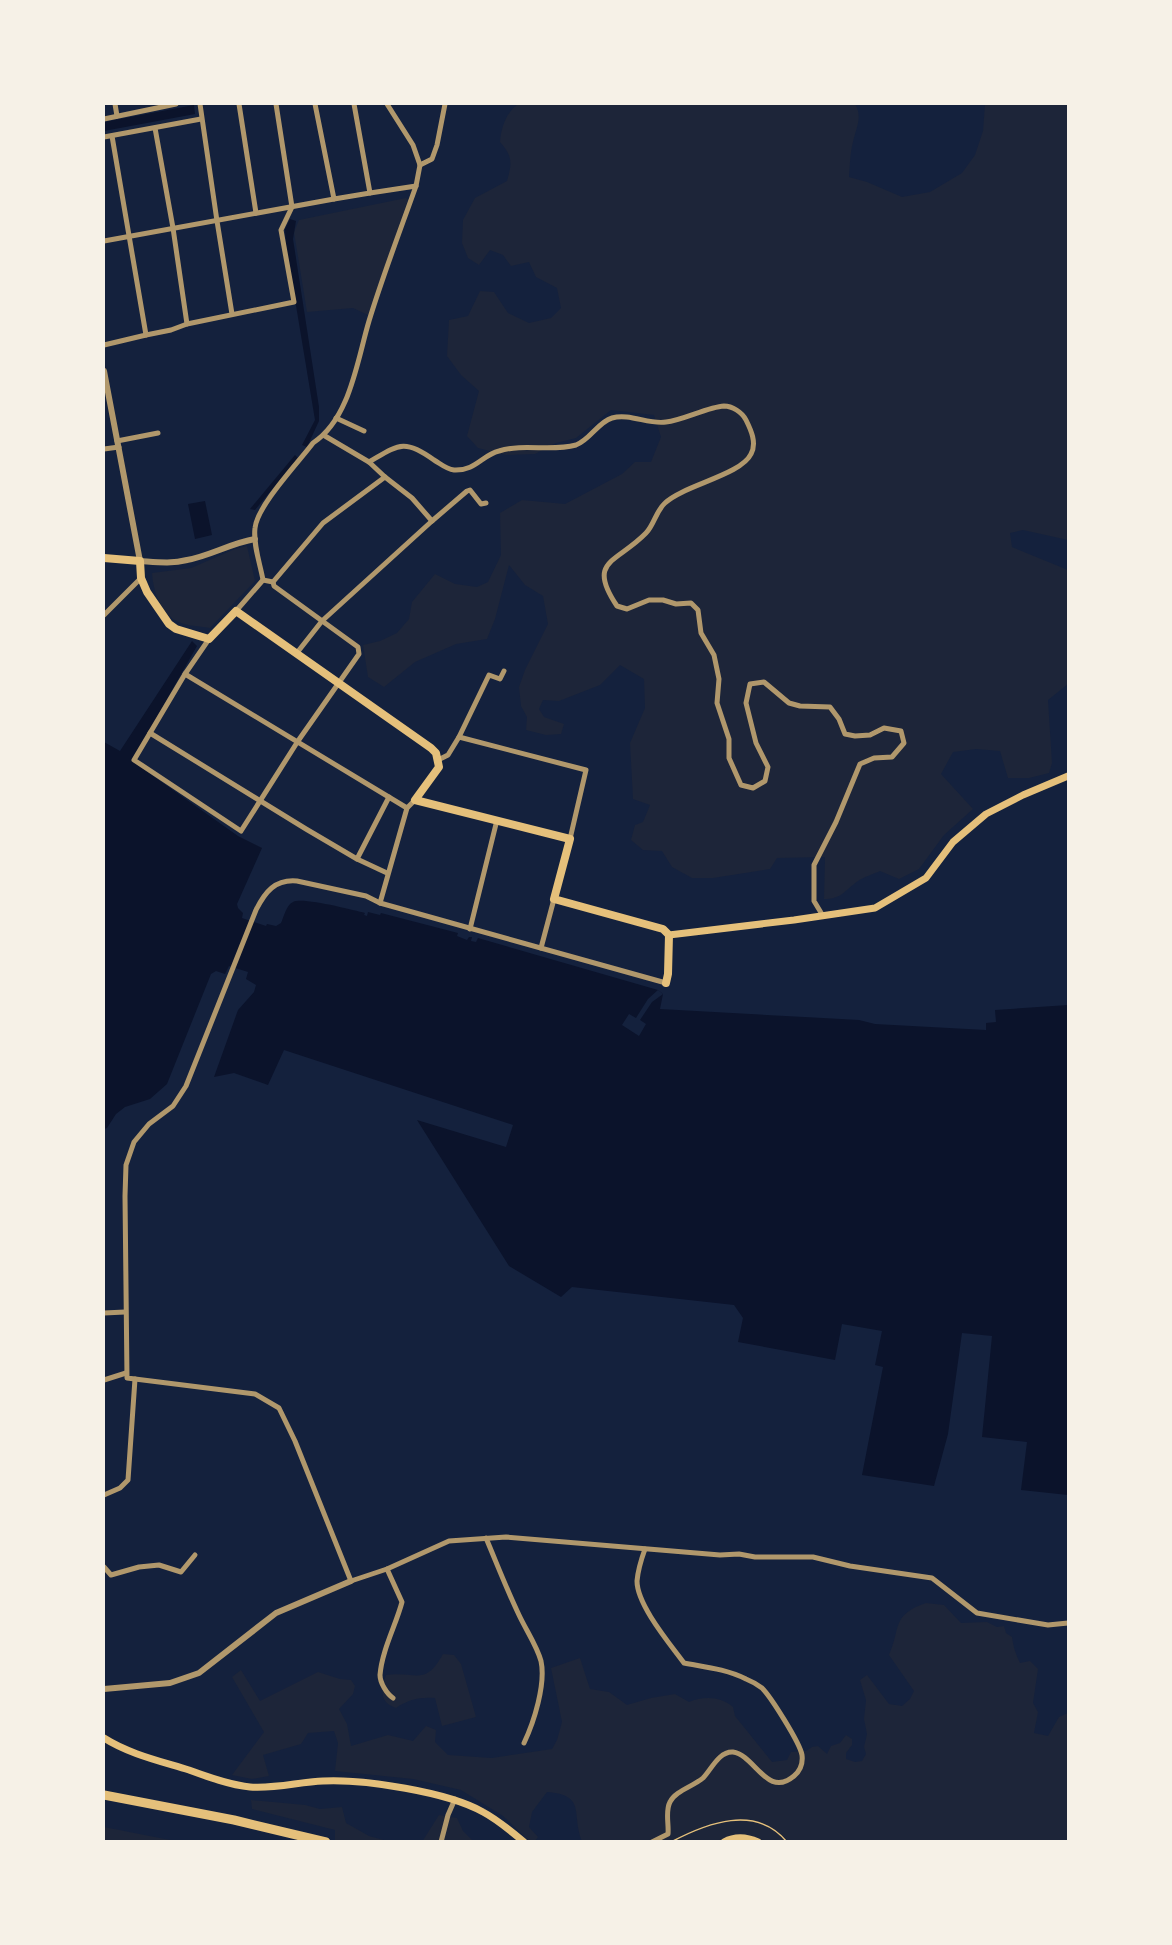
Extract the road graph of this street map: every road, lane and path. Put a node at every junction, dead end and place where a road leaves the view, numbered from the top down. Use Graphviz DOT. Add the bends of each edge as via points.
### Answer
graph roads {
  1 [pos="115,104"];
  2 [pos="166,104"];
  3 [pos="176,104"];
  4 [pos="200,104"];
  5 [pos="239,104"];
  6 [pos="276,104"];
  7 [pos="315,104"];
  8 [pos="354,104"];
  9 [pos="387,104"];
  10 [pos="445,104"];
  11 [pos="117,116"];
  12 [pos="104,118"];
  13 [pos="201,119"];
  14 [pos="155,128"];
  15 [pos="112,136"];
  16 [pos="104,137"];
  17 [pos="420,165"];
  18 [pos="416,186"];
  19 [pos="370,193"];
  20 [pos="334,199"];
  21 [pos="292,207"];
  22 [pos="256,213"];
  23 [pos="217,221"];
  24 [pos="173,228"];
  25 [pos="129,236"];
  26 [pos="104,241"];
  27 [pos="232,314"];
  28 [pos="186,324"];
  29 [pos="146,335"];
  30 [pos="104,345"];
  31 [pos="104,371"];
  32 [pos="336,418"];
  33 [pos="364,431"];
  34 [pos="158,433"];
  35 [pos="325,436"];
  36 [pos="118,444"];
  37 [pos="104,449"];
  38 [pos="369,462"];
  39 [pos="385,477"];
  40 [pos="486,502"];
  41 [pos="432,521"];
  42 [pos="255,539"];
  43 [pos="104,558"];
  44 [pos="140,561"];
  45 [pos="141,578"];
  46 [pos="263,579"];
  47 [pos="273,582"];
  48 [pos="236,611"];
  49 [pos="104,615"];
  50 [pos="322,621"];
  51 [pos="209,639"];
  52 [pos="297,654"];
  53 [pos="504,671"];
  54 [pos="184,674"];
  55 [pos="337,684"];
  56 [pos="150,733"];
  57 [pos="459,737"];
  58 [pos="297,741"];
  59 [pos="438,760"];
  60 [pos="1068,776"];
  61 [pos="389,797"];
  62 [pos="415,800"];
  63 [pos="260,801"];
  64 [pos="407,808"];
  65 [pos="497,820"];
  66 [pos="570,839"];
  67 [pos="357,859"];
  68 [pos="387,873"];
  69 [pos="554,899"];
  70 [pos="380,903"];
  71 [pos="823,916"];
  72 [pos="470,929"];
  73 [pos="669,934"];
  74 [pos="541,948"];
  75 [pos="666,983"];
  76 [pos="125,1312"];
  77 [pos="104,1313"];
  78 [pos="126,1373"];
  79 [pos="135,1379"];
  80 [pos="104,1380"];
  81 [pos="104,1495"];
  82 [pos="486,1538"];
  83 [pos="645,1549"];
  84 [pos="195,1555"];
  85 [pos="104,1567"];
  86 [pos="387,1569"];
  87 [pos="351,1581"];
  88 [pos="1068,1623"];
  89 [pos="104,1689"];
  90 [pos="393,1698"];
  91 [pos="104,1738"];
  92 [pos="524,1743"];
  93 [pos="104,1795"];
  94 [pos="455,1799"];
  95 [pos="326,1842"];
  96 [pos="441,1842"];
  97 [pos="524,1842"];
  98 [pos="652,1842"];
  99 [pos="671,1842"];
  100 [pos="724,1842"];
  101 [pos="758,1842"];
  102 [pos="787,1842"];
  1 -- 11 [label="street"];
  2 -- 3 [label="street"];
  2 -- 11 [label="street"];
  4 -- 13 [label="street"];
  5 -- 22 [label="street"];
  6 -- 21 [label="street"];
  7 -- 20 [label="street"];
  8 -- 19 [label="street"];
  9 -- 17 [label="street" via="413,145"];
  10 -- 17 [label="street" via="432,159"];
  11 -- 12 [label="street"];
  13 -- 14 [label="street"];
  13 -- 23 [label="street"];
  14 -- 15 [label="street"];
  14 -- 24 [label="street"];
  15 -- 16 [label="street"];
  15 -- 25 [label="street"];
  17 -- 18 [label="street"];
  18 -- 19 [label="street"];
  18 -- 32 [label="street" via="369,320 356,376"];
  19 -- 20 [label="street"];
  20 -- 21 [label="street"];
  21 -- 22 [label="street"];
  21 -- 27 [label="street" via="281,230 294,302"];
  22 -- 23 [label="street"];
  23 -- 24 [label="street"];
  23 -- 27 [label="street"];
  24 -- 25 [label="street"];
  24 -- 28 [label="street"];
  25 -- 26 [label="street"];
  25 -- 29 [label="street"];
  27 -- 28 [label="street"];
  28 -- 29 [label="street"];
  29 -- 30 [label="street"];
  31 -- 36 [label="street"];
  32 -- 33 [label="street"];
  32 -- 35 [label="street"];
  34 -- 36 [label="street"];
  35 -- 38 [label="street"];
  35 -- 42 [label="street" via="313,444 259,513"];
  36 -- 37 [label="street"];
  36 -- 44 [label="street"];
  38 -- 39 [label="street"];
  38 -- 71 [label="street" via="402,445 445,467 469,469 497,451 579,444 612,418 664,423 723,406 744,417 754,443 743,464 664,503 647,532 606,566 603,579 617,606 627,609 649,600 663,600 692,603 698,610 701,633 714,655 719,679 717,703 729,739 729,758 741,785 753,789 765,781 768,767 756,743 746,703 750,684 764,682 789,703 830,707 845,734 870,735 884,728 901,731 904,743 892,757 860,764 814,865 814,902"];
  39 -- 41 [label="street" via="412,498"];
  39 -- 47 [label="street" via="323,523"];
  40 -- 41 [label="street" via="481,504 470,490"];
  41 -- 50 [label="street"];
  42 -- 44 [label="street" via="188,560"];
  42 -- 46 [label="street"];
  43 -- 44 [label="highway"];
  44 -- 45 [label="highway"];
  45 -- 49 [label="street"];
  45 -- 51 [label="highway" via="169,624"];
  46 -- 47 [label="street"];
  46 -- 48 [label="street"];
  47 -- 50 [label="street"];
  48 -- 51 [label="highway"];
  48 -- 52 [label="highway"];
  50 -- 52 [label="street"];
  50 -- 55 [label="street" via="358,647 359,654"];
  51 -- 54 [label="street"];
  52 -- 55 [label="highway"];
  53 -- 57 [label="street" via="500,679 489,675"];
  54 -- 56 [label="street"];
  54 -- 58 [label="street"];
  55 -- 58 [label="street"];
  55 -- 59 [label="highway" via="431,748"];
  56 -- 63 [label="street"];
  56 -- 63 [label="street" via="134,760 241,831"];
  57 -- 59 [label="street" via="448,755"];
  57 -- 66 [label="street" via="586,770"];
  58 -- 61 [label="street"];
  58 -- 63 [label="street"];
  59 -- 62 [label="highway" via="439,767"];
  60 -- 71 [label="main road" via="986,814 953,842 926,878 875,908"];
  61 -- 64 [label="street"];
  61 -- 67 [label="street"];
  62 -- 64 [label="street"];
  62 -- 65 [label="highway"];
  63 -- 67 [label="street"];
  64 -- 68 [label="street"];
  65 -- 66 [label="highway"];
  65 -- 72 [label="street"];
  66 -- 69 [label="highway"];
  67 -- 68 [label="street"];
  68 -- 70 [label="street"];
  69 -- 73 [label="highway" via="663,929"];
  69 -- 74 [label="street"];
  70 -- 72 [label="street"];
  70 -- 76 [label="street" via="366,896 287,880 279,882 262,899 186,1086 173,1106 149,1124 134,1142 126,1165"];
  71 -- 73 [label="main road"];
  72 -- 74 [label="street"];
  73 -- 75 [label="highway"];
  74 -- 75 [label="street"];
  76 -- 77 [label="street"];
  76 -- 78 [label="street"];
  78 -- 79 [label="street" via="127,1378"];
  78 -- 80 [label="street"];
  79 -- 81 [label="street" via="128,1480"];
  79 -- 87 [label="street" via="255,1394 279,1408"];
  82 -- 83 [label="street" via="517,1537"];
  82 -- 86 [label="street" via="449,1541"];
  82 -- 92 [label="street" via="541,1660 537,1705"];
  83 -- 88 [label="street" via="813,1557 932,1578 978,1613 1048,1624"];
  83 -- 98 [label="street" via="637,1584 662,1633 684,1663 718,1668 761,1687 795,1740 802,1765 785,1782 772,1782 739,1754 722,1755 696,1784 670,1801 668,1834"];
  84 -- 85 [label="street" via="181,1572 159,1565 111,1575"];
  86 -- 87 [label="street"];
  86 -- 90 [label="street" via="402,1602 380,1677"];
  87 -- 89 [label="street" via="276,1613 199,1673 170,1683"];
  91 -- 94 [label="main road" via="158,1761 249,1787 324,1781 363,1783"];
  93 -- 95 [label="highway"];
  94 -- 96 [label="street"];
  94 -- 97 [label="main road" via="483,1812"];
  99 -- 102 [label="path" via="708,1825 747,1820 767,1825"];
  100 -- 101 [label="main road" via="744,1838"];
}
